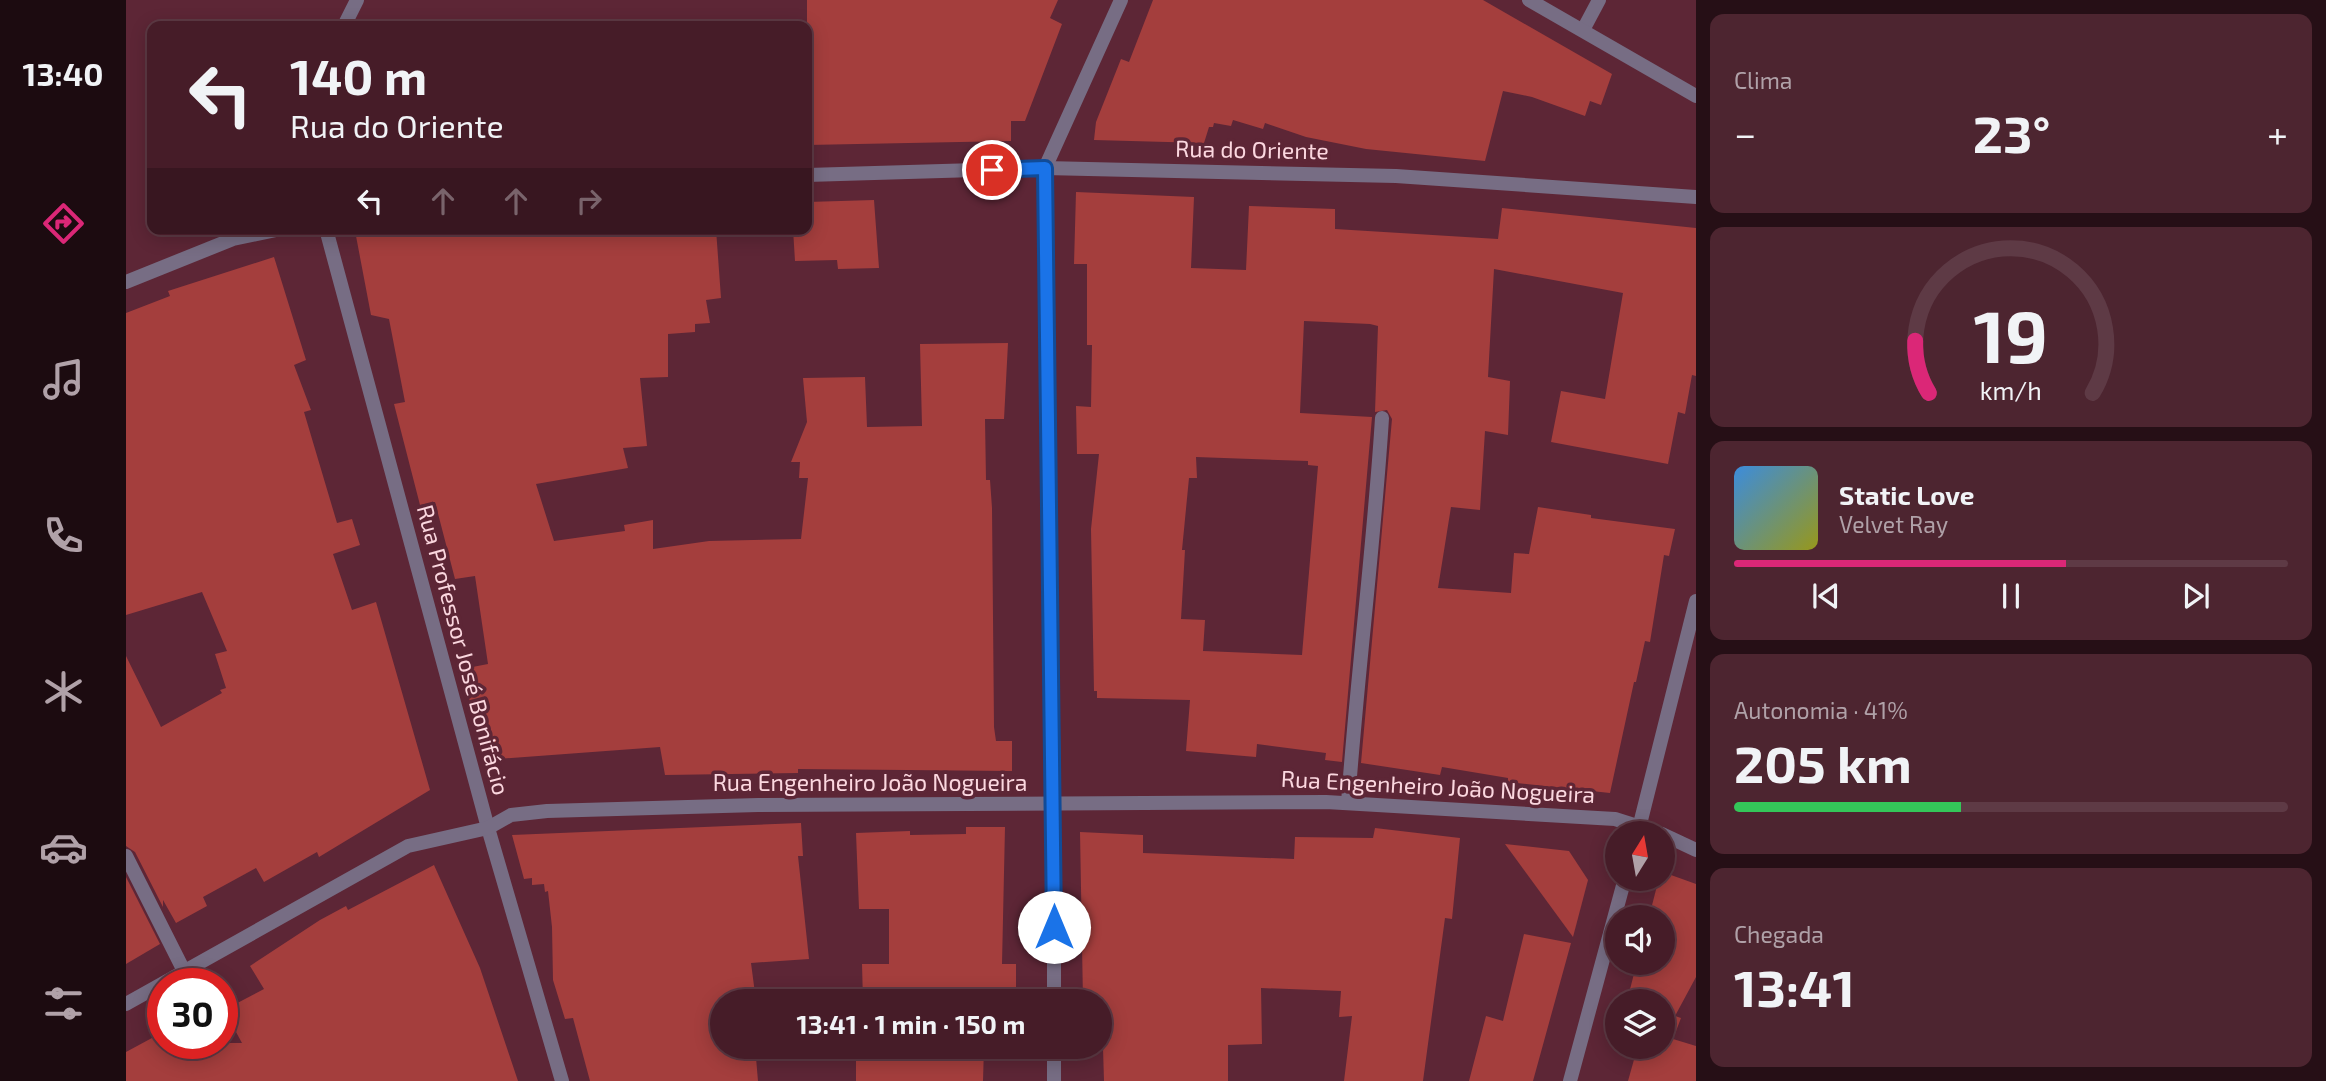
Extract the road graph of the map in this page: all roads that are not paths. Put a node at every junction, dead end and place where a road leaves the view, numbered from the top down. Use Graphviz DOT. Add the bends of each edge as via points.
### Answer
graph roads {
  1 [pos="357,0"];
  2 [pos="1121,0"];
  3 [pos="1529,0"];
  4 [pos="1599,0"];
  5 [pos="346,21"];
  6 [pos="1583,30"];
  7 [pos="1696,96"];
  8 [pos="1045,168"];
  9 [pos="812,175"];
  10 [pos="1696,197"];
  11 [pos="234,235"];
  12 [pos="328,235"];
  13 [pos="126,282"];
  14 [pos="1382,418"];
  15 [pos="1696,601"];
  16 [pos="1692,629"];
  17 [pos="1348,803"];
  18 [pos="1054,805"];
  19 [pos="1620,821"];
  20 [pos="1641,821"];
  21 [pos="488,828"];
  22 [pos="1675,840"];
  23 [pos="1696,850"];
  24 [pos="126,856"];
  25 [pos="1621,891"];
  26 [pos="182,968"];
  27 [pos="189,968"];
  28 [pos="1054,989"];
  29 [pos="147,992"];
  30 [pos="126,1004"];
  31 [pos="1054,1059"];
  32 [pos="562,1081"];
  33 [pos="1054,1081"];
  34 [pos="1570,1081"];
  1 -- 5 [label="street"];
  2 -- 8 [label="street"];
  3 -- 6 [label="street"];
  4 -- 6 [label="street"];
  6 -- 7 [label="street"];
  8 -- 9 [label="street, Rua do Oriente"];
  8 -- 10 [label="street, Rua do Oriente" via="1396,176"];
  8 -- 18 [label="street"];
  11 -- 13 [label="street"];
  12 -- 21 [label="street, Rua Professor José Bonifácio"];
  14 -- 17 [label="street"];
  15 -- 16 [label="street"];
  16 -- 20 [label="street"];
  17 -- 18 [label="street, Rua Engenheiro João Nogueira"];
  17 -- 19 [label="street, Rua Engenheiro João Nogueira"];
  18 -- 21 [label="street, Rua Engenheiro João Nogueira" via="547,811 511,815"];
  18 -- 28 [label="street"];
  21 -- 27 [label="street, Rua Engenheiro João Nogueira" via="408,846"];
  21 -- 32 [label="street, Rua Professor José Bonifácio"];
  22 -- 23 [label="street, Rua Engenheiro João Nogueira"];
  24 -- 26 [label="street"];
  25 -- 34 [label="street"];
  29 -- 30 [label="street, Rua Engenheiro João Nogueira"];
  31 -- 33 [label="street"];
}
